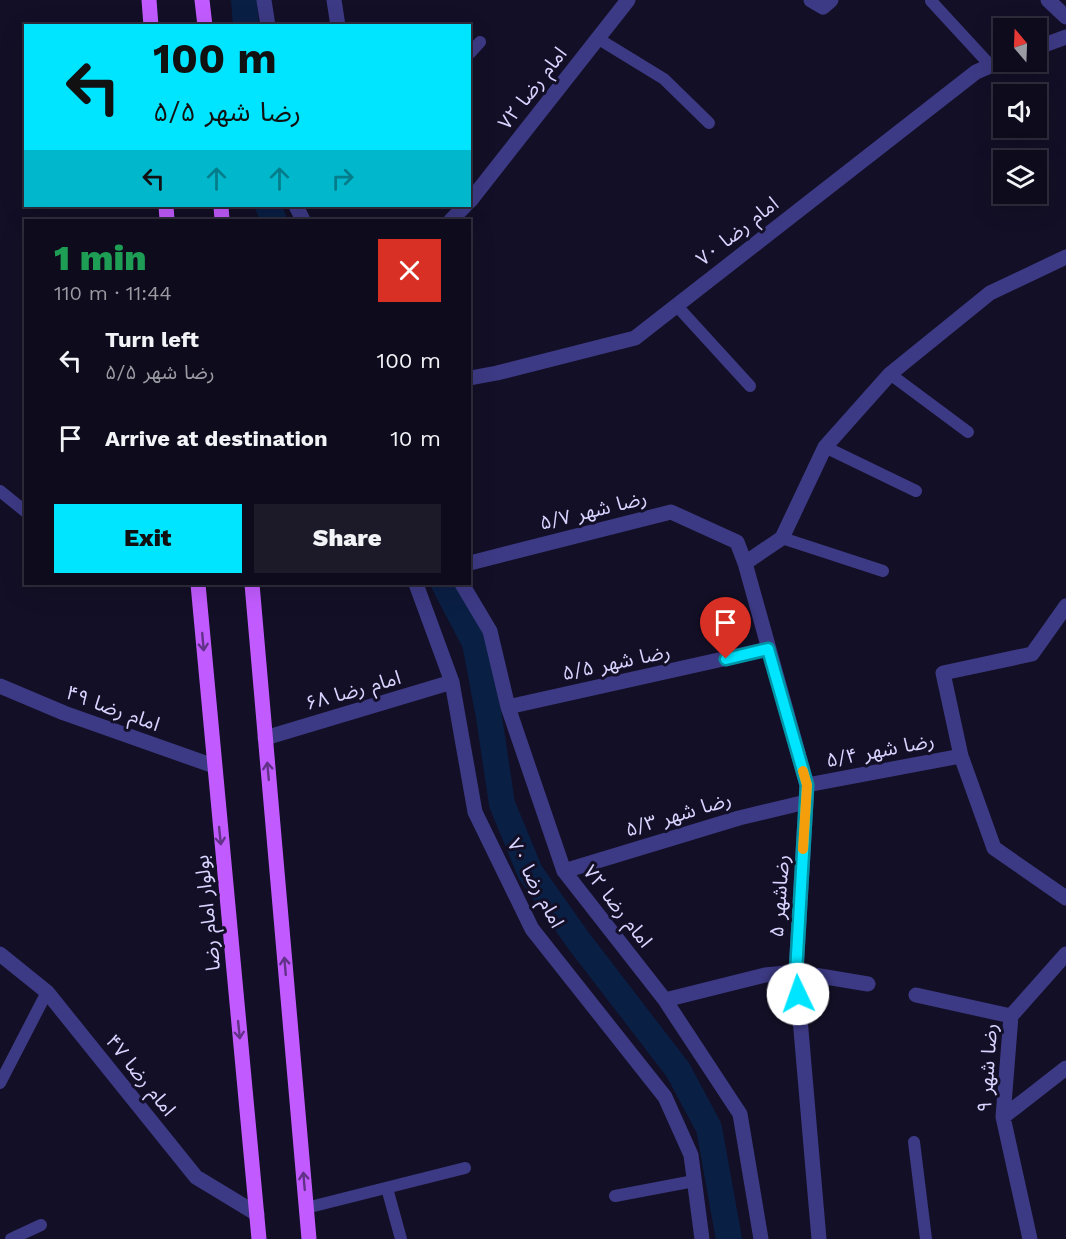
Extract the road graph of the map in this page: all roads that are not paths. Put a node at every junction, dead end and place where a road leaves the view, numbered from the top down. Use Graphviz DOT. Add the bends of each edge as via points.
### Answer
graph roads {
  1 [pos="149,0"];
  2 [pos="202,0"];
  3 [pos="264,0"];
  4 [pos="334,0"];
  5 [pos="628,0"];
  6 [pos="811,0"];
  7 [pos="831,0"];
  8 [pos="1047,0"];
  9 [pos="931,1"];
  10 [pos="1066,17"];
  11 [pos="151,24"];
  12 [pos="205,24"];
  13 [pos="268,24"];
  14 [pos="338,24"];
  15 [pos="1066,37"];
  16 [pos="597,39"];
  17 [pos="480,42"];
  18 [pos="1047,44"];
  19 [pos="471,52"];
  20 [pos="993,58"];
  21 [pos="993,64"];
  22 [pos="710,123"];
  23 [pos="471,196"];
  24 [pos="462,207"];
  25 [pos="452,219"];
  26 [pos="1066,257"];
  27 [pos="676,305"];
  28 [pos="890,374"];
  29 [pos="471,378"];
  30 [pos="750,386"];
  31 [pos="968,432"];
  32 [pos="825,447"];
  33 [pos="0,491"];
  34 [pos="916,491"];
  35 [pos="24,510"];
  36 [pos="783,538"];
  37 [pos="471,563"];
  38 [pos="745,563"];
  39 [pos="883,571"];
  40 [pos="198,585"];
  41 [pos="252,585"];
  42 [pos="416,585"];
  43 [pos="463,585"];
  44 [pos="1066,606"];
  45 [pos="768,649"];
  46 [pos="452,682"];
  47 [pos="0,686"];
  48 [pos="508,707"];
  49 [pos="265,738"];
  50 [pos="961,756"];
  51 [pos="214,766"];
  52 [pos="807,785"];
  53 [pos="806,802"];
  54 [pos="564,871"];
  55 [pos="1066,898"];
  56 [pos="0,954"];
  57 [pos="1066,954"];
  58 [pos="796,972"];
  59 [pos="868,984"];
  60 [pos="47,992"];
  61 [pos="916,995"];
  62 [pos="665,1000"];
  63 [pos="1011,1016"];
  64 [pos="1066,1068"];
  65 [pos="0,1083"];
  66 [pos="1003,1117"];
  67 [pos="914,1142"];
  68 [pos="465,1168"];
  69 [pos="694,1181"];
  70 [pos="387,1188"];
  71 [pos="615,1196"];
  72 [pos="306,1208"];
  73 [pos="257,1214"];
  74 [pos="41,1225"];
  75 [pos="11,1239"];
  76 [pos="259,1239"];
  77 [pos="309,1239"];
  78 [pos="401,1239"];
  79 [pos="702,1239"];
  80 [pos="762,1239"];
  81 [pos="819,1239"];
  82 [pos="926,1239"];
  83 [pos="1030,1239"];
  1 -- 11 [label="main road"];
  2 -- 12 [label="main road"];
  3 -- 13 [label="street"];
  4 -- 14 [label="street"];
  5 -- 16 [label="street, امام رضا ۷۲"];
  6 -- 7 [label="street" via="823,8"];
  8 -- 10 [label="street"];
  9 -- 20 [label="lane"];
  15 -- 18 [label="street"];
  16 -- 22 [label="lane" via="664,79"];
  16 -- 23 [label="street, امام رضا ۷۲"];
  17 -- 19 [label="lane"];
  21 -- 27 [label="street, امام رضا ۷۰" via="967,79"];
  24 -- 25 [label="street, امام رضا ۷۲"];
  26 -- 28 [label="street" via="990,293"];
  27 -- 29 [label="street, امام رضا ۷۰" via="634,338"];
  27 -- 30 [label="lane"];
  28 -- 31 [label="lane"];
  28 -- 32 [label="street"];
  32 -- 34 [label="lane"];
  32 -- 36 [label="street"];
  33 -- 35 [label="lane"];
  36 -- 38 [label="street"];
  36 -- 39 [label="lane"];
  37 -- 38 [label="street, رضا شهر ۵/۷" via="671,512 737,542"];
  38 -- 45 [label="street, رضاشهر ۵"];
  40 -- 51 [label="main road, بولوار امام رضا, one-way"];
  41 -- 49 [label="main road"];
  42 -- 46 [label="street, امام رضا ۷۰"];
  43 -- 48 [label="street, امام رضا ۷۲" via="490,631"];
  44 -- 50 [label="street" via="1032,654 944,674"];
  45 -- 48 [label="street, رضا شهر ۵/۵"];
  45 -- 52 [label="street, رضاشهر ۵"];
  46 -- 49 [label="street, امام رضا ۶۸"];
  46 -- 69 [label="street, امام رضا ۷۰" via="475,812 532,929 665,1097 691,1155"];
  47 -- 51 [label="street, امام رضا ۴۹"];
  48 -- 54 [label="street, امام رضا ۷۲"];
  72 -- 49 [label="main road, one-way"];
  50 -- 52 [label="street, رضا شهر ۵/۴"];
  50 -- 55 [label="street" via="994,848"];
  51 -- 73 [label="main road, بولوار امام رضا, one-way"];
  52 -- 53 [label="street, رضاشهر ۵"];
  53 -- 54 [label="street, ۵/۳ رضا شهر"];
  53 -- 58 [label="street, رضاشهر ۵"];
  54 -- 62 [label="street, امام رضا ۷۲"];
  56 -- 60 [label="street, امام رضا ۴۷"];
  57 -- 63 [label="street, رضا شهر ۹"];
  58 -- 59 [label="street"];
  58 -- 62 [label="street" via="765,975"];
  58 -- 81 [label="street, رضاشهر ۵"];
  60 -- 65 [label="lane"];
  60 -- 73 [label="street, امام رضا ۴۷" via="196,1177"];
  61 -- 63 [label="street"];
  62 -- 80 [label="street, امام رضا ۷۲" via="740,1114"];
  63 -- 66 [label="street, رضا شهر ۹"];
  64 -- 66 [label="street"];
  66 -- 83 [label="street, رضا شهر ۹"];
  67 -- 82 [label="lane"];
  68 -- 70 [label="lane"];
  69 -- 71 [label="lane"];
  69 -- 79 [label="street, امام رضا ۷۰"];
  70 -- 72 [label="lane"];
  70 -- 78 [label="lane"];
  72 -- 77 [label="main road"];
  73 -- 76 [label="main road, بولوار امام رضا"];
  74 -- 75 [label="lane"];
}
